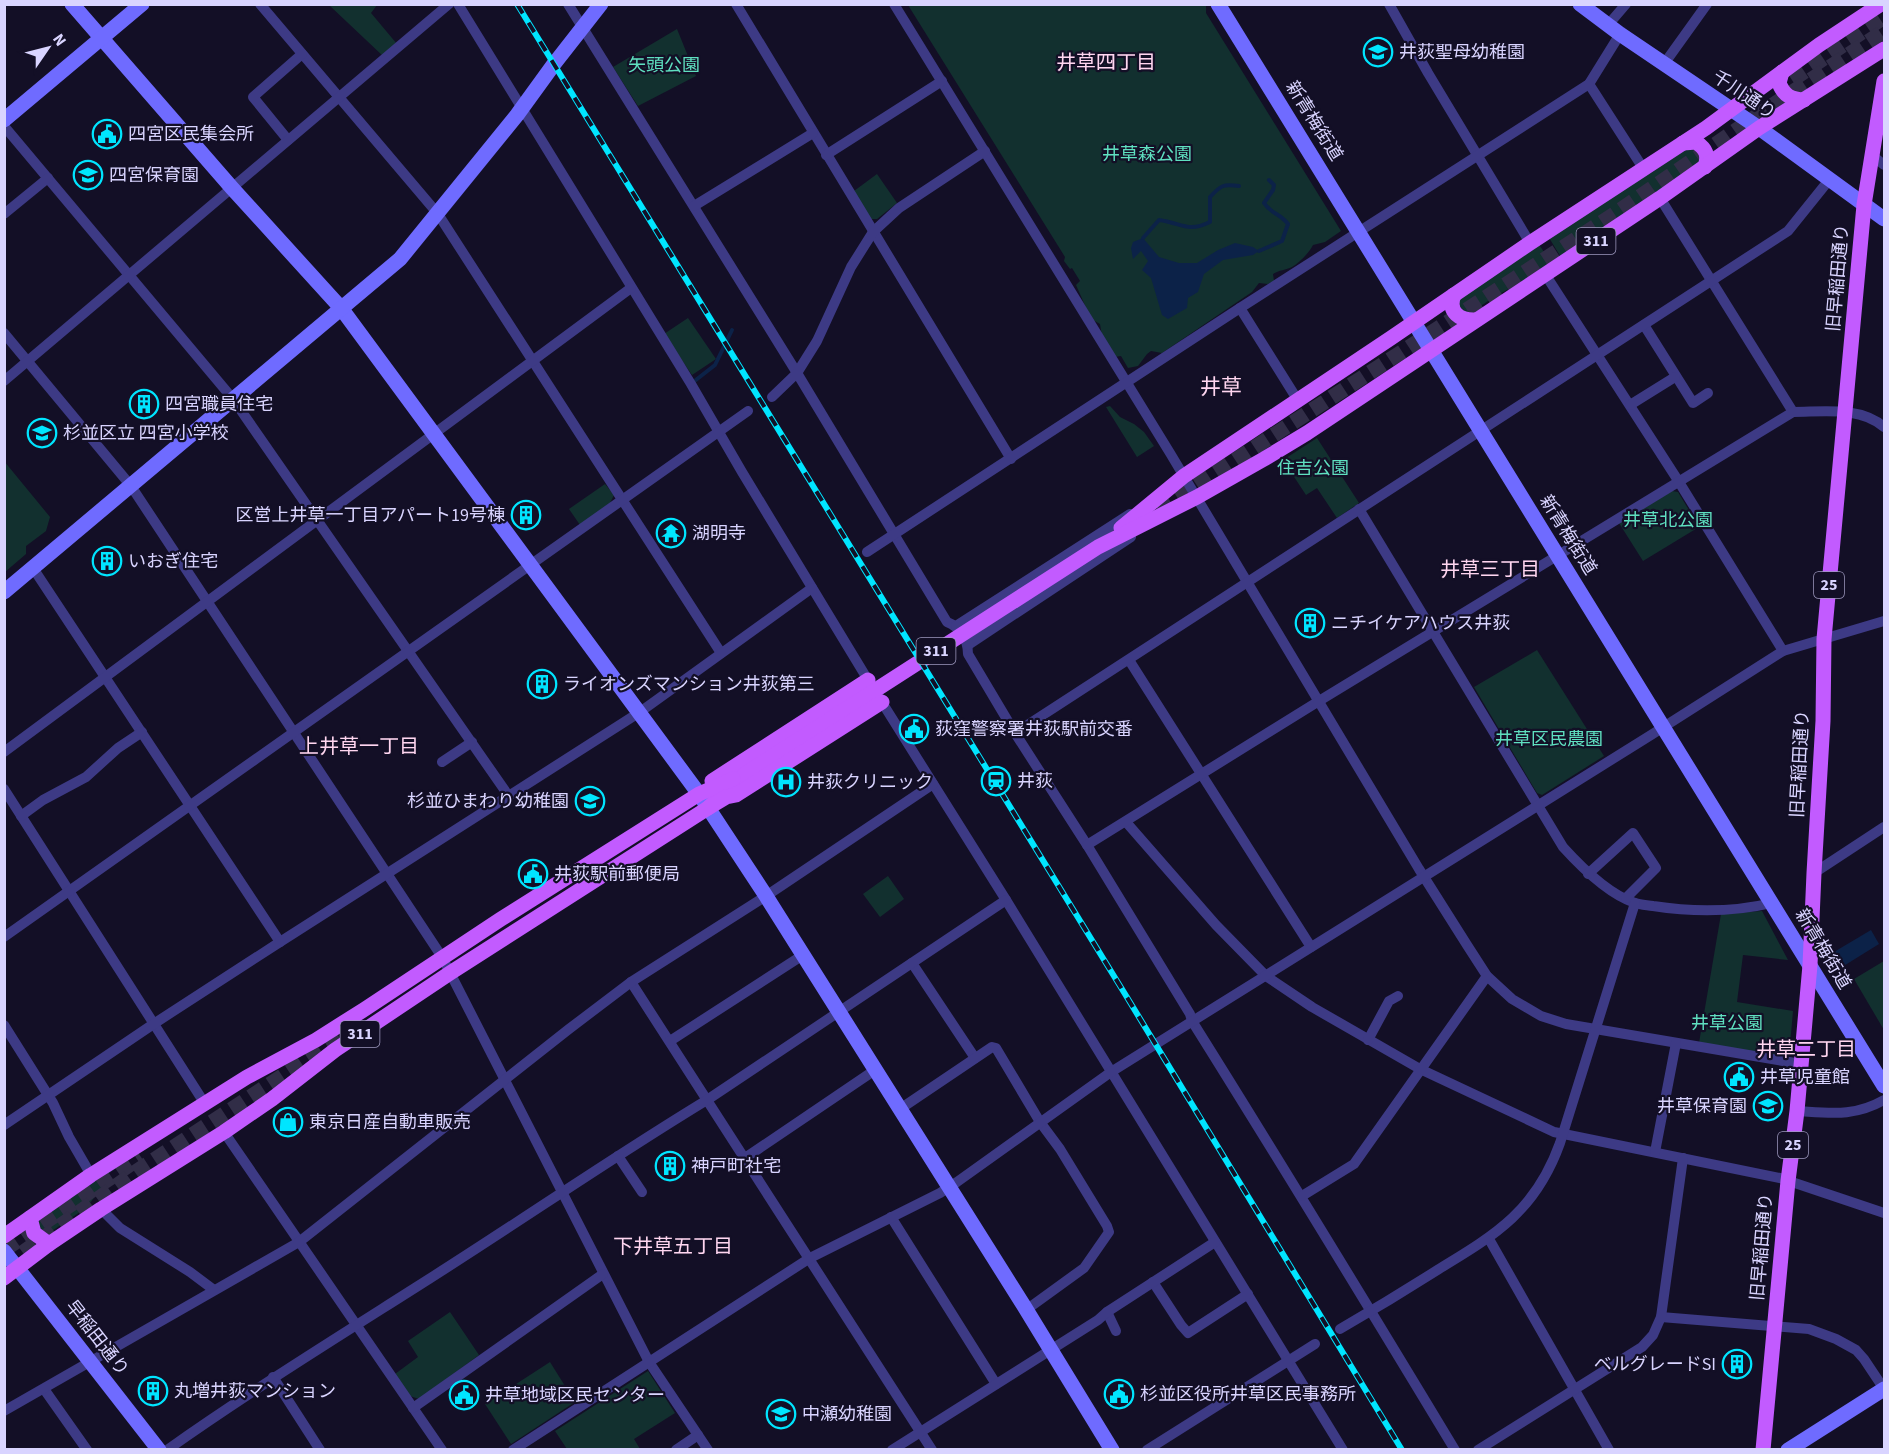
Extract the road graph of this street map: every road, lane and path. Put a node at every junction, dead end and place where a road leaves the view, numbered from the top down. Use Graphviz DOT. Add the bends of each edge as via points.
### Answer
graph roads {
  1 [pos="72,4"];
  2 [pos="142,4"];
  3 [pos="260,4"];
  4 [pos="449,4"];
  5 [pos="458,4"];
  6 [pos="568,4"];
  7 [pos="602,4"];
  8 [pos="736,4"];
  9 [pos="894,4"];
  10 [pos="1218,4"];
  11 [pos="1389,4"];
  12 [pos="1580,4"];
  13 [pos="1626,4"];
  14 [pos="1707,4"];
  15 [pos="1881,4"];
  16 [pos="582,29"];
  17 [pos="1614,29"];
  18 [pos="104,38"];
  19 [pos="1884,49"];
  20 [pos="302,54"];
  21 [pos="1664,64"];
  22 [pos="1782,72"];
  23 [pos="942,81"];
  24 [pos="1884,81"];
  25 [pos="1589,84"];
  26 [pos="339,98"];
  27 [pos="1804,100"];
  28 [pos="522,107"];
  29 [pos="1731,110"];
  30 [pos="4,120"];
  31 [pos="4,126"];
  32 [pos="1759,128"];
  33 [pos="813,134"];
  34 [pos="288,140"];
  35 [pos="1683,143"];
  36 [pos="985,151"];
  37 [pos="826,155"];
  38 [pos="1477,156"];
  39 [pos="1878,160"];
  40 [pos="1705,167"];
  41 [pos="1643,168"];
  42 [pos="48,178"];
  43 [pos="1828,180"];
  44 [pos="232,188"];
  45 [pos="1660,198"];
  46 [pos="1864,205"];
  47 [pos="694,206"];
  48 [pos="438,213"];
  49 [pos="4,214"];
  50 [pos="1884,219"];
  51 [pos="873,232"];
  52 [pos="1359,232"];
  53 [pos="1530,243"];
  54 [pos="1545,274"];
  55 [pos="129,275"];
  56 [pos="1712,280"];
  57 [pos="631,288"];
  58 [pos="1454,295"];
  59 [pos="341,308"];
  60 [pos="1240,308"];
  61 [pos="1476,320"];
  62 [pos="1414,322"];
  63 [pos="1644,325"];
  64 [pos="4,333"];
  65 [pos="1431,351"];
  66 [pos="1598,355"];
  67 [pos="28,361"];
  68 [pos="533,361"];
  69 [pos="797,373"];
  70 [pos="1675,377"];
  71 [pos="4,381"];
  72 [pos="1127,382"];
  73 [pos="1708,393"];
  74 [pos="772,398"];
  75 [pos="233,399"];
  76 [pos="1297,399"];
  77 [pos="1630,405"];
  78 [pos="748,411"];
  79 [pos="1793,412"];
  80 [pos="1845,412"];
  81 [pos="1884,427"];
  82 [pos="1480,430"];
  83 [pos="720,433"];
  84 [pos="435,434"];
  85 [pos="1219,452"];
  86 [pos="1011,459"];
  87 [pos="1184,476"];
  88 [pos="1234,476"];
  89 [pos="1679,482"];
  90 [pos="130,486"];
  91 [pos="1168,489"];
  92 [pos="1197,497"];
  93 [pos="622,501"];
  94 [pos="1179,506"];
  95 [pos="1359,509"];
  96 [pos="317,520"];
  97 [pos="894,535"];
  98 [pos="1098,547"];
  99 [pos="867,552"];
  100 [pos="1558,555"];
  101 [pos="532,565"];
  102 [pos="33,568"];
  103 [pos="1248,582"];
  104 [pos="812,588"];
  105 [pos="4,592"];
  106 [pos="208,602"];
  107 [pos="1884,621"];
  108 [pos="956,626"];
  109 [pos="1433,631"];
  110 [pos="1824,639"];
  111 [pos="968,645"];
  112 [pos="409,651"];
  113 [pos="1783,651"];
  114 [pos="721,653"];
  115 [pos="1129,660"];
  116 [pos="106,676"];
  117 [pos="868,680"];
  118 [pos="1319,701"];
  119 [pos="882,702"];
  120 [pos="640,712"];
  121 [pos="1663,728"];
  122 [pos="142,732"];
  123 [pos="294,733"];
  124 [pos="1015,733"];
  125 [pos="472,742"];
  126 [pos="4,752"];
  127 [pos="442,762"];
  128 [pos="745,774"];
  129 [pos="1201,774"];
  130 [pos="933,784"];
  131 [pos="4,789"];
  132 [pos="699,794"];
  133 [pos="508,795"];
  134 [pos="190,805"];
  135 [pos="1538,806"];
  136 [pos="708,808"];
  137 [pos="21,816"];
  138 [pos="1126,822"];
  139 [pos="1884,827"];
  140 [pos="1087,845"];
  141 [pos="387,872"];
  142 [pos="1814,873"];
  143 [pos="1588,874"];
  144 [pos="1424,877"];
  145 [pos="69,891"];
  146 [pos="765,896"];
  147 [pos="1006,900"];
  148 [pos="1631,900"];
  149 [pos="1773,903"];
  150 [pos="4,937"];
  151 [pos="473,937"];
  152 [pos="280,942"];
  153 [pos="1311,947"];
  154 [pos="483,952"];
  155 [pos="803,955"];
  156 [pos="442,957"];
  157 [pos="912,963"];
  158 [pos="1810,965"];
  159 [pos="450,973"];
  160 [pos="1266,976"];
  161 [pos="1487,976"];
  162 [pos="631,982"];
  163 [pos="1398,996"];
  164 [pos="839,1012"];
  165 [pos="1192,1020"];
  166 [pos="155,1023"];
  167 [pos="4,1025"];
  168 [pos="1596,1030"];
  169 [pos="1368,1040"];
  170 [pos="670,1041"];
  171 [pos="1676,1043"];
  172 [pos="975,1058"];
  173 [pos="1802,1064"];
  174 [pos="1420,1069"];
  175 [pos="875,1070"];
  176 [pos="1111,1072"];
  177 [pos="505,1079"];
  178 [pos="1884,1086"];
  179 [pos="47,1095"];
  180 [pos="707,1100"];
  181 [pos="1884,1100"];
  182 [pos="205,1104"];
  183 [pos="900,1109"];
  184 [pos="1797,1111"];
  185 [pos="1040,1122"];
  186 [pos="4,1125"];
  187 [pos="224,1132"];
  188 [pos="1563,1134"];
  189 [pos="1655,1152"];
  190 [pos="618,1156"];
  191 [pos="745,1158"];
  192 [pos="1683,1158"];
  193 [pos="91,1175"];
  194 [pos="1788,1181"];
  195 [pos="949,1187"];
  196 [pos="562,1192"];
  197 [pos="642,1192"];
  198 [pos="1302,1196"];
  199 [pos="101,1209"];
  200 [pos="1884,1214"];
  201 [pos="891,1217"];
  202 [pos="30,1218"];
  203 [pos="4,1236"];
  204 [pos="1489,1239"];
  205 [pos="299,1242"];
  206 [pos="1215,1242"];
  207 [pos="49,1244"];
  208 [pos="4,1251"];
  209 [pos="810,1258"];
  210 [pos="17,1268"];
  211 [pos="603,1274"];
  212 [pos="4,1278"];
  213 [pos="1153,1282"];
  214 [pos="214,1290"];
  215 [pos="1248,1294"];
  216 [pos="1026,1310"];
  217 [pos="1107,1312"];
  218 [pos="1370,1312"];
  219 [pos="1661,1317"];
  220 [pos="355,1325"];
  221 [pos="1774,1325"];
  222 [pos="1340,1329"];
  223 [pos="1116,1331"];
  224 [pos="1315,1344"];
  225 [pos="1051,1350"];
  226 [pos="1289,1360"];
  227 [pos="91,1361"];
  228 [pos="649,1362"];
  229 [pos="273,1377"];
  230 [pos="996,1384"];
  231 [pos="44,1389"];
  232 [pos="1884,1389"];
  233 [pos="1575,1390"];
  234 [pos="413,1408"];
  235 [pos="4,1412"];
  236 [pos="921,1432"];
  237 [pos="698,1435"];
  238 [pos="87,1449"];
  239 [pos="159,1449"];
  240 [pos="167,1449"];
  241 [pos="320,1449"];
  242 [pos="442,1449"];
  243 [pos="513,1449"];
  244 [pos="676,1449"];
  245 [pos="708,1449"];
  246 [pos="892,1449"];
  247 [pos="932,1449"];
  248 [pos="1112,1449"];
  249 [pos="1147,1449"];
  250 [pos="1343,1449"];
  251 [pos="1455,1449"];
  252 [pos="1478,1449"];
  253 [pos="1609,1449"];
  254 [pos="1763,1449"];
  255 [pos="1788,1449"];
  1 -- 18 [label="street"];
  2 -- 18 [label="street"];
  3 -- 20 [label="street"];
  4 -- 26 [label="street"];
  5 -- 28 [label="street"];
  6 -- 16 [label="street"];
  7 -- 16 [label="street"];
  8 -- 33 [label="street"];
  9 -- 23 [label="street"];
  10 -- 52 [label="street, 新青梅街道"];
  11 -- 38 [label="street"];
  12 -- 17 [label="street, 千川通り"];
  13 -- 17 [label="street"];
  14 -- 21 [label="street"];
  15 -- 22 [label="main road, 311"];
  16 -- 28 [label="street"];
  16 -- 47 [label="street"];
  17 -- 21 [label="street, 千川通り"];
  17 -- 25 [label="street"];
  18 -- 30 [label="street"];
  18 -- 44 [label="street"];
  19 -- 27 [label="main road, 311"];
  20 -- 26 [label="street"];
  20 -- 34 [label="street" via="253,96"];
  21 -- 29 [label="street, 千川通り"];
  22 -- 27 [label="main road" via="1779,83 1785,94"];
  22 -- 29 [label="main road, 311"];
  23 -- 36 [label="street"];
  23 -- 37 [label="street"];
  24 -- 39 [label="main road, 旧早稲田通り / 25"];
  25 -- 38 [label="street"];
  25 -- 41 [label="street"];
  26 -- 34 [label="street"];
  26 -- 48 [label="street"];
  27 -- 32 [label="main road, 311"];
  28 -- 48 [label="street"];
  28 -- 57 [label="street"];
  29 -- 32 [label="street, 千川通り"];
  29 -- 35 [label="main road, 311"];
  31 -- 42 [label="street"];
  32 -- 40 [label="main road, 311"];
  32 -- 43 [label="street, 千川通り"];
  33 -- 37 [label="street"];
  33 -- 47 [label="street"];
  34 -- 44 [label="street"];
  35 -- 40 [label="main road" via="1696,142 1705,149"];
  35 -- 41 [label="main road, 311"];
  36 -- 51 [label="street" via="899,208"];
  36 -- 72 [label="street"];
  37 -- 51 [label="street"];
  38 -- 52 [label="street"];
  38 -- 53 [label="street"];
  39 -- 46 [label="main road, 旧早稲田通り / 25"];
  40 -- 45 [label="main road, 311"];
  41 -- 53 [label="main road, 311"];
  42 -- 49 [label="street"];
  42 -- 55 [label="street"];
  43 -- 46 [label="street, 千川通り"];
  43 -- 56 [label="street" via="1788,231"];
  44 -- 55 [label="street"];
  44 -- 59 [label="street"];
  45 -- 54 [label="main road, 311"];
  45 -- 56 [label="street"];
  46 -- 50 [label="street, 千川通り"];
  46 -- 80 [label="main road, 旧早稲田通り / 25"];
  47 -- 69 [label="street"];
  48 -- 59 [label="street" via="400,259"];
  48 -- 68 [label="street"];
  51 -- 69 [label="street"];
  51 -- 86 [label="street"];
  52 -- 60 [label="street"];
  52 -- 62 [label="street, 新青梅街道"];
  53 -- 58 [label="main road, 311"];
  54 -- 61 [label="main road, 311"];
  54 -- 66 [label="street"];
  55 -- 67 [label="street"];
  55 -- 75 [label="street"];
  56 -- 63 [label="street"];
  56 -- 79 [label="street"];
  57 -- 68 [label="street"];
  57 -- 83 [label="street"];
  58 -- 61 [label="main road" via="1455,313 1466,321"];
  58 -- 62 [label="main road, 311"];
  59 -- 75 [label="street"];
  59 -- 84 [label="street"];
  60 -- 72 [label="street"];
  60 -- 76 [label="street"];
  61 -- 65 [label="main road, 311"];
  62 -- 65 [label="street, 新青梅街道"];
  62 -- 76 [label="main road, 311"];
  63 -- 66 [label="street"];
  63 -- 70 [label="street"];
  64 -- 67 [label="street"];
  65 -- 82 [label="street, 新青梅街道"];
  65 -- 88 [label="main road, 311"];
  66 -- 77 [label="street"];
  66 -- 82 [label="street"];
  67 -- 71 [label="street"];
  67 -- 90 [label="street"];
  68 -- 84 [label="street"];
  68 -- 93 [label="street"];
  69 -- 74 [label="street"];
  69 -- 97 [label="street"];
  70 -- 73 [label="street" via="1692,403"];
  70 -- 77 [label="street"];
  72 -- 86 [label="street"];
  72 -- 87 [label="street"];
  75 -- 90 [label="street"];
  75 -- 96 [label="street"];
  76 -- 85 [label="main road, 311"];
  77 -- 89 [label="street"];
  78 -- 83 [label="street"];
  79 -- 80 [label="street"];
  79 -- 89 [label="street"];
  80 -- 81 [label="street" via="1868,416"];
  80 -- 110 [label="main road, 旧早稲田通り / 25"];
  82 -- 95 [label="street"];
  82 -- 100 [label="street, 新青梅街道"];
  83 -- 93 [label="street"];
  83 -- 104 [label="street"];
  84 -- 96 [label="street"];
  84 -- 101 [label="street"];
  85 -- 87 [label="main road, 311"];
  85 -- 88 [label="main road" via="1219,467"];
  86 -- 97 [label="street"];
  87 -- 91 [label="main road, 311"];
  87 -- 92 [label="street"];
  88 -- 92 [label="main road, 311"];
  89 -- 100 [label="street"];
  89 -- 113 [label="street"];
  90 -- 102 [label="street"];
  90 -- 106 [label="street"];
  91 -- 98 [label="main road, 311"];
  91 -- 108 [label="street"];
  92 -- 94 [label="main road, 311"];
  92 -- 103 [label="street"];
  93 -- 101 [label="street"];
  93 -- 114 [label="street"];
  94 -- 98 [label="main road, 311"];
  94 -- 111 [label="street"];
  95 -- 103 [label="street"];
  95 -- 109 [label="street"];
  96 -- 106 [label="street"];
  96 -- 112 [label="street"];
  97 -- 99 [label="street"];
  97 -- 108 [label="street" via="947,622"];
  98 -- 128 [label="main road, 311"];
  100 -- 109 [label="street"];
  100 -- 121 [label="street, 新青梅街道"];
  101 -- 112 [label="street"];
  101 -- 120 [label="street"];
  102 -- 105 [label="street"];
  102 -- 116 [label="street"];
  103 -- 115 [label="street"];
  103 -- 118 [label="street"];
  104 -- 114 [label="street"];
  104 -- 117 [label="street"];
  106 -- 116 [label="street"];
  106 -- 123 [label="street"];
  107 -- 110 [label="street"];
  108 -- 111 [label="street"];
  109 -- 118 [label="street"];
  109 -- 135 [label="street"];
  110 -- 113 [label="street"];
  110 -- 142 [label="main road, 旧早稲田通り / 25"];
  111 -- 124 [label="street" via="968,654"];
  112 -- 123 [label="street"];
  112 -- 125 [label="street"];
  113 -- 121 [label="street"];
  114 -- 120 [label="street"];
  115 -- 124 [label="street"];
  115 -- 129 [label="street"];
  116 -- 122 [label="street"];
  116 -- 126 [label="street"];
  117 -- 119 [label="street"];
  117 -- 132 [label="main road" via="716,778"];
  118 -- 129 [label="street"];
  118 -- 144 [label="street"];
  119 -- 130 [label="street"];
  119 -- 136 [label="main road" via="736,795"];
  120 -- 132 [label="street"];
  120 -- 133 [label="street"];
  121 -- 135 [label="street"];
  121 -- 149 [label="street, 新青梅街道"];
  122 -- 134 [label="street"];
  122 -- 137 [label="street" via="117,748 86,777"];
  123 -- 134 [label="street"];
  123 -- 141 [label="street"];
  124 -- 140 [label="street"];
  125 -- 127 [label="street"];
  125 -- 133 [label="street"];
  128 -- 132 [label="main road, 311"];
  128 -- 136 [label="main road, 311"];
  129 -- 138 [label="street"];
  129 -- 153 [label="street"];
  130 -- 146 [label="street"];
  130 -- 147 [label="street"];
  131 -- 137 [label="street"];
  132 -- 136 [label="street"];
  132 -- 151 [label="main road, 311"];
  133 -- 141 [label="street"];
  134 -- 145 [label="street"];
  134 -- 152 [label="street"];
  135 -- 143 [label="street" via="1563,847"];
  135 -- 144 [label="street"];
  136 -- 146 [label="street"];
  136 -- 154 [label="main road, 311"];
  137 -- 145 [label="street"];
  138 -- 140 [label="street"];
  138 -- 160 [label="street"];
  139 -- 142 [label="street"];
  140 -- 165 [label="street"];
  141 -- 152 [label="street"];
  141 -- 156 [label="street"];
  142 -- 158 [label="main road, 旧早稲田通り / 25"];
  143 -- 148 [label="street"];
  143 -- 148 [label="street" via="1633,833 1656,868"];
  144 -- 153 [label="street"];
  144 -- 161 [label="street"];
  145 -- 150 [label="street"];
  145 -- 166 [label="street"];
  146 -- 155 [label="street"];
  146 -- 162 [label="street"];
  147 -- 157 [label="street"];
  147 -- 176 [label="street"];
  148 -- 149 [label="street" via="1684,910"];
  148 -- 168 [label="street"];
  149 -- 158 [label="street, 新青梅街道"];
  151 -- 154 [label="main road" via="473,950"];
  151 -- 156 [label="main road, 311"];
  152 -- 166 [label="street"];
  153 -- 160 [label="street"];
  154 -- 159 [label="main road, 311"];
  155 -- 164 [label="street"];
  155 -- 170 [label="street"];
  156 -- 159 [label="street"];
  156 -- 182 [label="main road, 311" via="316,1040"];
  157 -- 164 [label="street"];
  157 -- 172 [label="street"];
  158 -- 173 [label="main road, 旧早稲田通り / 25"];
  158 -- 178 [label="street, 新青梅街道"];
  159 -- 177 [label="street"];
  159 -- 187 [label="main road, 311" via="335,1050"];
  160 -- 165 [label="street"];
  160 -- 169 [label="street"];
  161 -- 168 [label="street" via="1512,999 1541,1016"];
  161 -- 174 [label="street"];
  162 -- 170 [label="street"];
  162 -- 177 [label="street"];
  163 -- 169 [label="street" via="1389,1001"];
  164 -- 175 [label="street"];
  164 -- 180 [label="street"];
  165 -- 176 [label="street"];
  165 -- 198 [label="street"];
  166 -- 179 [label="street"];
  166 -- 182 [label="street"];
  167 -- 179 [label="street"];
  168 -- 171 [label="street"];
  168 -- 188 [label="street"];
  169 -- 174 [label="street"];
  170 -- 180 [label="street"];
  171 -- 173 [label="street"];
  171 -- 189 [label="street"];
  172 -- 183 [label="street"];
  172 -- 185 [label="street" via="996,1048"];
  173 -- 184 [label="main road, 旧早稲田通り / 25"];
  174 -- 188 [label="street"];
  174 -- 198 [label="street" via="1354,1164"];
  175 -- 183 [label="street"];
  175 -- 191 [label="street"];
  176 -- 185 [label="street"];
  176 -- 206 [label="street"];
  177 -- 196 [label="street"];
  177 -- 205 [label="street"];
  179 -- 186 [label="street"];
  179 -- 193 [label="street"];
  180 -- 190 [label="street"];
  180 -- 191 [label="street"];
  181 -- 184 [label="street" via="1851,1113"];
  182 -- 193 [label="main road, 311"];
  183 -- 195 [label="street"];
  184 -- 194 [label="main road, 旧早稲田通り / 25"];
  185 -- 195 [label="street"];
  185 -- 216 [label="street" via="1085,1188 1109,1232 1084,1268"];
  187 -- 199 [label="main road, 311"];
  187 -- 205 [label="street"];
  188 -- 189 [label="street"];
  188 -- 204 [label="street" via="1553,1164 1528,1202"];
  189 -- 192 [label="street"];
  190 -- 196 [label="street"];
  190 -- 197 [label="street"];
  191 -- 209 [label="street"];
  192 -- 194 [label="street"];
  192 -- 219 [label="street"];
  193 -- 202 [label="main road, 311"];
  194 -- 200 [label="street"];
  194 -- 221 [label="main road, 旧早稲田通り / 25"];
  195 -- 201 [label="street"];
  195 -- 216 [label="street"];
  196 -- 211 [label="street"];
  196 -- 220 [label="street"];
  198 -- 218 [label="street"];
  199 -- 207 [label="main road, 311"];
  199 -- 214 [label="street" via="120,1228"];
  201 -- 209 [label="street"];
  201 -- 230 [label="street"];
  202 -- 203 [label="main road, 311"];
  202 -- 207 [label="main road" via="33,1233"];
  204 -- 218 [label="street"];
  204 -- 233 [label="street"];
  205 -- 214 [label="street"];
  205 -- 220 [label="street"];
  206 -- 213 [label="street"];
  206 -- 215 [label="street"];
  207 -- 210 [label="main road, 311"];
  208 -- 210 [label="street, 早稲田通り"];
  209 -- 228 [label="street"];
  209 -- 236 [label="street"];
  210 -- 212 [label="main road, 311"];
  210 -- 227 [label="street, 早稲田通り"];
  211 -- 228 [label="street"];
  211 -- 234 [label="street"];
  213 -- 215 [label="street" via="1188,1332"];
  213 -- 217 [label="street"];
  214 -- 227 [label="street"];
  215 -- 226 [label="street"];
  216 -- 225 [label="street"];
  217 -- 223 [label="street"];
  217 -- 225 [label="street"];
  218 -- 222 [label="street"];
  218 -- 251 [label="street"];
  219 -- 221 [label="street"];
  219 -- 233 [label="street" via="1642,1347"];
  220 -- 229 [label="street"];
  220 -- 234 [label="street"];
  221 -- 232 [label="street" via="1809,1329 1856,1350"];
  221 -- 254 [label="main road, 旧早稲田通り / 25"];
  224 -- 226 [label="street"];
  225 -- 230 [label="street"];
  225 -- 248 [label="street"];
  226 -- 249 [label="street"];
  226 -- 250 [label="street"];
  227 -- 231 [label="street"];
  227 -- 239 [label="street, 早稲田通り"];
  228 -- 237 [label="street"];
  228 -- 243 [label="street"];
  229 -- 240 [label="street"];
  229 -- 241 [label="street"];
  230 -- 236 [label="street"];
  231 -- 235 [label="street"];
  231 -- 238 [label="street"];
  232 -- 255 [label="street"];
  233 -- 252 [label="street"];
  233 -- 253 [label="street"];
  234 -- 242 [label="street"];
  236 -- 246 [label="street"];
  236 -- 247 [label="street"];
  237 -- 244 [label="street"];
  237 -- 245 [label="street"];
}
